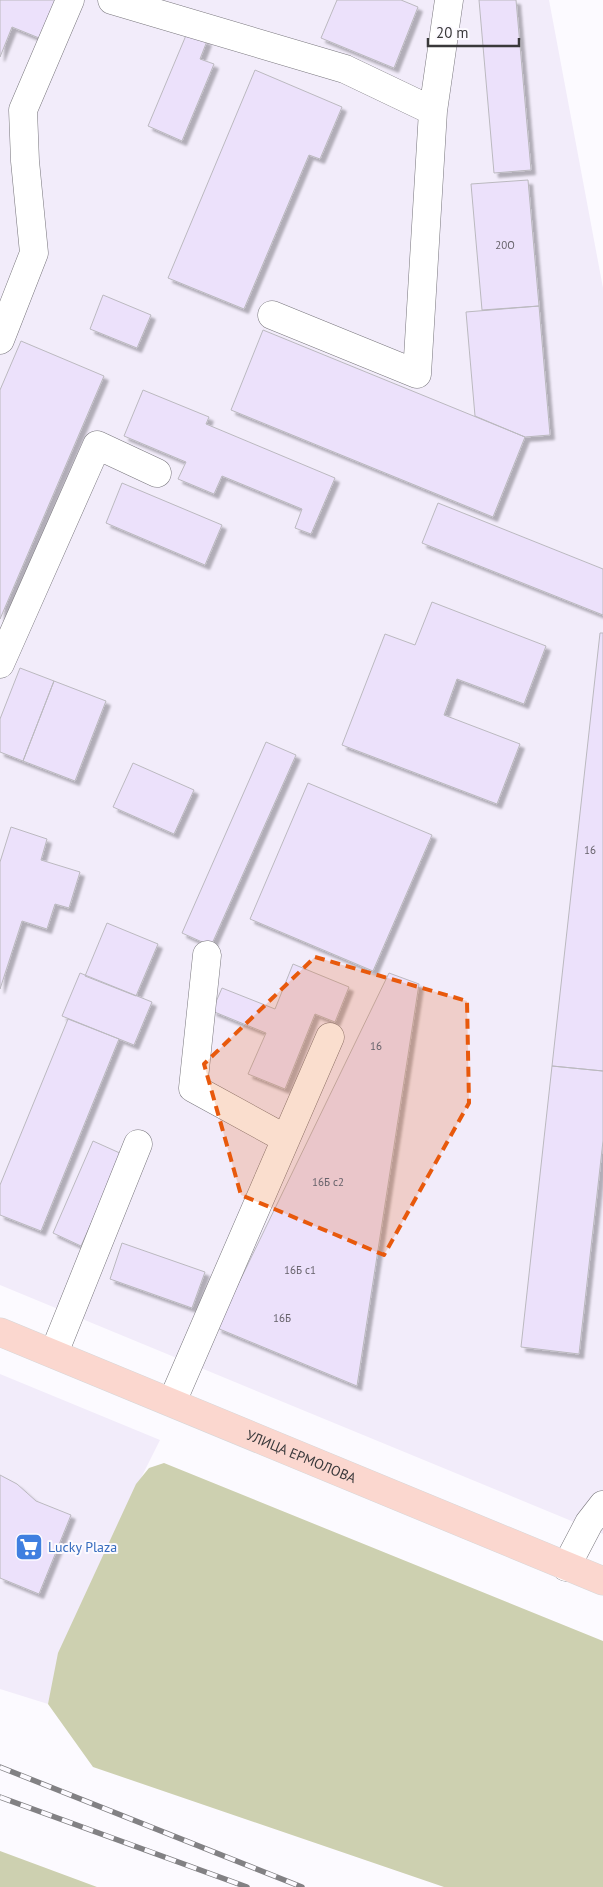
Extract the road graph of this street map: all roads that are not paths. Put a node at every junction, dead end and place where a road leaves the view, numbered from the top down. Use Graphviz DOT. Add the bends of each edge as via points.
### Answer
graph roads {
  1 [pos="70,0"];
  2 [pos="112,0"];
  3 [pos="449,0"];
  4 [pos="433,111"];
  5 [pos="272,316"];
  6 [pos="0,340"];
  7 [pos="158,473"];
  8 [pos="0,664"];
  9 [pos="207,955"];
  10 [pos="330,1037"];
  11 [pos="286,1139"];
  12 [pos="138,1144"];
  13 [pos="0,1332"];
  14 [pos="54,1353"];
  15 [pos="172,1402"];
  16 [pos="603,1505"];
  17 [pos="566,1567"];
  18 [pos="603,1581"];
  1 -- 6 [label="lane" via="23,110 34,253"];
  2 -- 4 [label="lane" via="345,69"];
  3 -- 4 [label="lane"];
  4 -- 5 [label="lane" via="417,374"];
  7 -- 8 [label="lane" via="97,445"];
  9 -- 11 [label="lane" via="193,1088"];
  10 -- 11 [label="lane"];
  11 -- 15 [label="lane"];
  12 -- 14 [label="lane"];
  13 -- 14 [label="main road, УЛИЦА ЕРМОЛОВА"];
  14 -- 15 [label="main road, УЛИЦА ЕРМОЛОВА"];
  15 -- 17 [label="main road, УЛИЦА ЕРМОЛОВА"];
  16 -- 17 [label="lane" via="589,1523"];
  17 -- 18 [label="main road, УЛИЦА ЕРМОЛОВА"];
}
